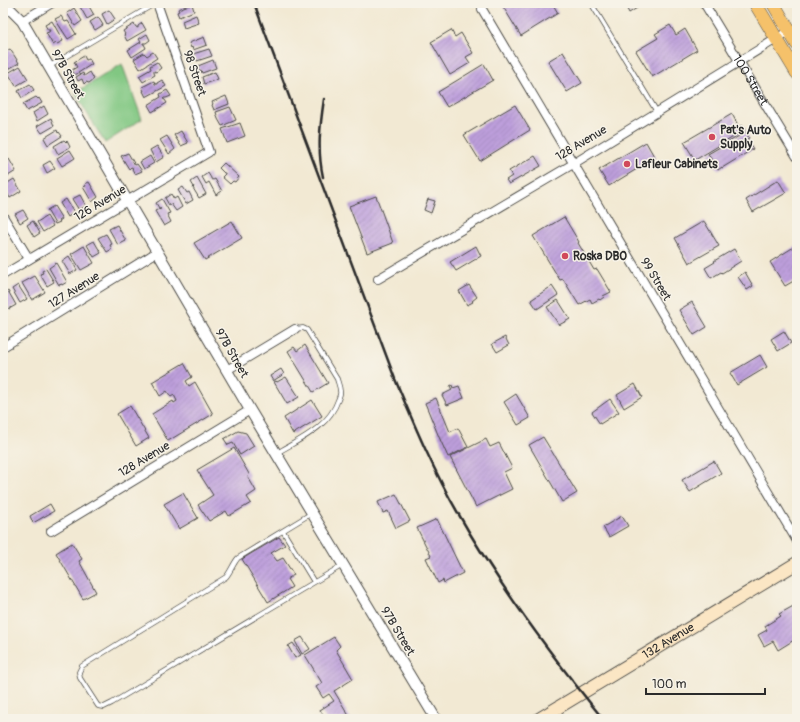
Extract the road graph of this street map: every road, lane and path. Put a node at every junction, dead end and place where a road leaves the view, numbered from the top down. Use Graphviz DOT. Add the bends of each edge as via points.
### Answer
graph roads {
  1 [pos="4,3"];
  2 [pos="52,3"];
  3 [pos="157,3"];
  4 [pos="591,3"];
  5 [pos="704,3"];
  6 [pos="755,3"];
  7 [pos="772,3"];
  8 [pos="482,9"];
  9 [pos="22,21"];
  10 [pos="793,29"];
  11 [pos="776,39"];
  12 [pos="797,44"];
  13 [pos="739,62"];
  14 [pos="48,67"];
  15 [pos="797,73"];
  16 [pos="657,113"];
  17 [pos="209,152"];
  18 [pos="797,157"];
  19 [pos="573,164"];
  20 [pos="127,201"];
  21 [pos="3,216"];
  22 [pos="157,252"];
  23 [pos="29,259"];
  24 [pos="3,275"];
  25 [pos="378,279"];
  26 [pos="295,329"];
  27 [pos="3,347"];
  28 [pos="227,370"];
  29 [pos="250,410"];
  30 [pos="276,453"];
  31 [pos="312,513"];
  32 [pos="51,531"];
  33 [pos="283,531"];
  34 [pos="797,541"];
  35 [pos="797,563"];
  36 [pos="343,565"];
  37 [pos="314,582"];
  38 [pos="436,719"];
  39 [pos="539,719"];
  1 -- 9 [label="street, 97B Street"];
  2 -- 9 [label="street"];
  3 -- 14 [label="lane"];
  3 -- 17 [label="street, 98 Street"];
  4 -- 16 [label="lane"];
  5 -- 13 [label="street, 100 Street"];
  6 -- 11 [label="main road"];
  7 -- 10 [label="main road"];
  8 -- 19 [label="street, 99 Street"];
  9 -- 14 [label="street, 97B Street"];
  10 -- 11 [label="street, 128 Avenue"];
  10 -- 12 [label="main road"];
  11 -- 13 [label="street, 128 Avenue"];
  11 -- 15 [label="main road"];
  13 -- 16 [label="street, 128 Avenue"];
  13 -- 18 [label="street, 100 Street"];
  14 -- 20 [label="street, 97B Street"];
  16 -- 19 [label="street, 128 Avenue"];
  17 -- 20 [label="street, 126 Avenue"];
  19 -- 25 [label="street, 128 Avenue"];
  19 -- 34 [label="street, 99 Street"];
  20 -- 22 [label="street, 97B Street"];
  20 -- 23 [label="street, 126 Avenue"];
  21 -- 23 [label="street"];
  22 -- 27 [label="street, 127 Avenue"];
  22 -- 28 [label="street, 97B Street"];
  23 -- 24 [label="street, 126 Avenue"];
  26 -- 28 [label="street"];
  26 -- 30 [label="lane" via="307,330 340,386 341,393 333,412 324,423"];
  28 -- 29 [label="street, 97B Street"];
  29 -- 30 [label="street, 97B Street"];
  29 -- 32 [label="street, 128 Avenue"];
  30 -- 31 [label="street, 97B Street"];
  31 -- 33 [label="lane"];
  31 -- 36 [label="street, 97B Street"];
  33 -- 37 [label="lane"];
  33 -- 37 [label="lane" via="238,558 226,577 82,666 80,678 98,706 112,704"];
  35 -- 39 [label="main road, 132 Avenue"];
  36 -- 37 [label="lane"];
  36 -- 38 [label="street, 97B Street"];
}
